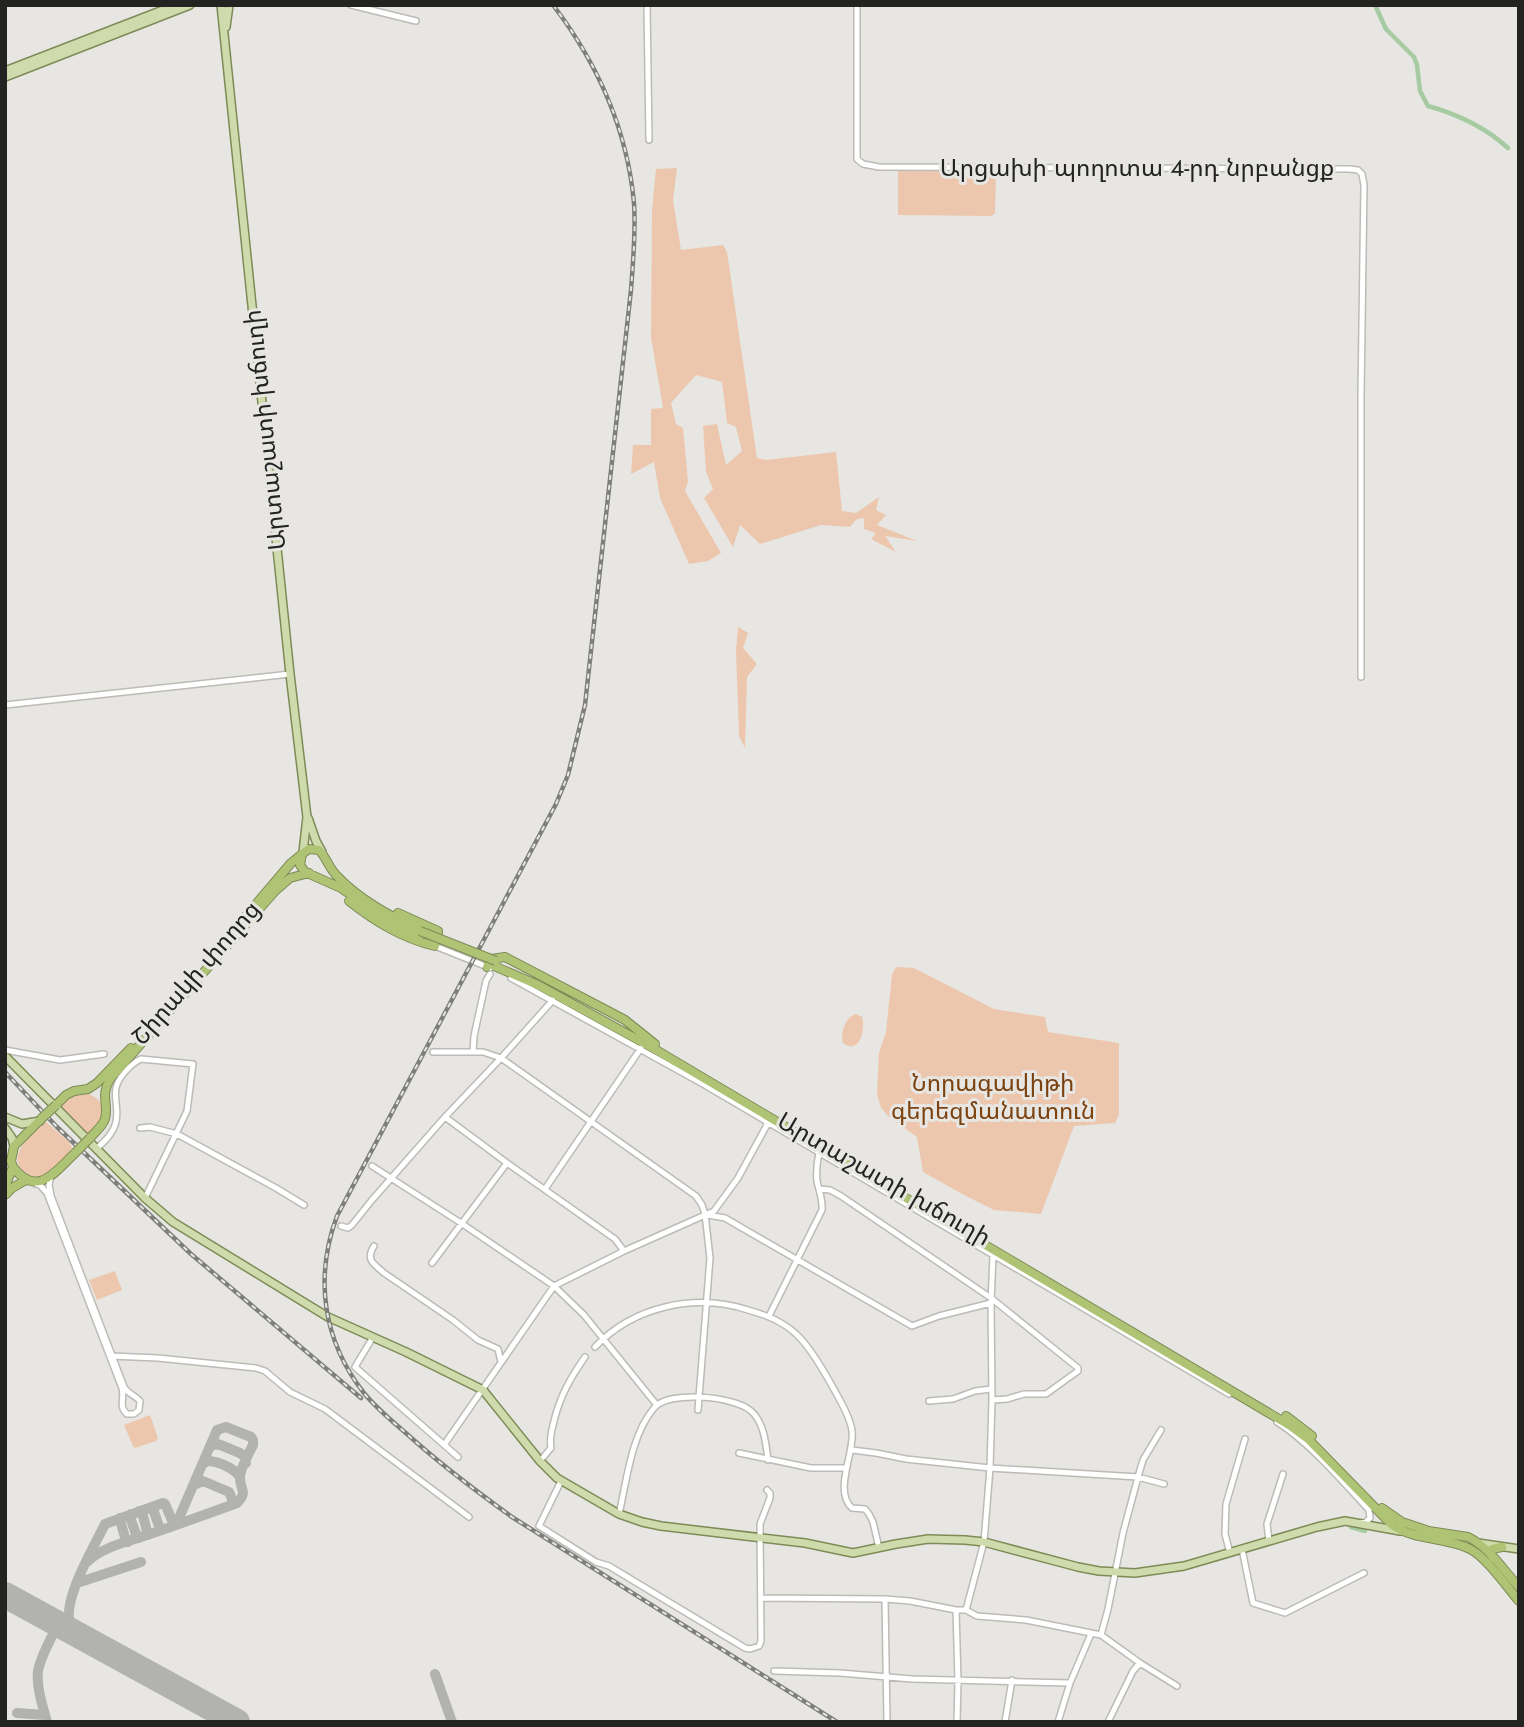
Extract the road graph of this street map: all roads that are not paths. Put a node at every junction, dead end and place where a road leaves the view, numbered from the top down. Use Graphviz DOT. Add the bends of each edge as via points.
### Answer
graph roads {
  1 [pos="176,5"];
  2 [pos="190,5"];
  3 [pos="221,5"];
  4 [pos="229,5"];
  5 [pos="351,5"];
  6 [pos="647,5"];
  7 [pos="857,5"];
  8 [pos="416,21"];
  9 [pos="225,42"];
  10 [pos="5,71"];
  11 [pos="5,77"];
  12 [pos="649,140"];
  13 [pos="290,674"];
  14 [pos="1361,677"];
  15 [pos="5,705"];
  16 [pos="307,817"];
  17 [pos="302,853"];
  18 [pos="324,856"];
  19 [pos="311,874"];
  20 [pos="327,880"];
  21 [pos="341,880"];
  22 [pos="420,934"];
  23 [pos="435,946"];
  24 [pos="492,967"];
  25 [pos="552,1000"];
  26 [pos="640,1048"];
  27 [pos="5,1050"];
  28 [pos="433,1052"];
  29 [pos="473,1052"];
  30 [pos="104,1054"];
  31 [pos="5,1056"];
  32 [pos="501,1058"];
  33 [pos="88,1089"];
  34 [pos="104,1103"];
  35 [pos="5,1116"];
  36 [pos="445,1117"];
  37 [pos="41,1119"];
  38 [pos="590,1123"];
  39 [pos="768,1123"];
  40 [pos="5,1128"];
  41 [pos="140,1128"];
  42 [pos="177,1134"];
  43 [pos="14,1146"];
  44 [pos="96,1149"];
  45 [pos="819,1153"];
  46 [pos="507,1163"];
  47 [pos="372,1166"];
  48 [pos="13,1167"];
  49 [pos="51,1176"];
  50 [pos="391,1178"];
  51 [pos="30,1181"];
  52 [pos="5,1187"];
  53 [pos="545,1189"];
  54 [pos="819,1189"];
  55 [pos="5,1195"];
  56 [pos="145,1198"];
  57 [pos="304,1205"];
  58 [pos="705,1214"];
  59 [pos="461,1223"];
  60 [pos="341,1226"];
  61 [pos="374,1246"];
  62 [pos="624,1251"];
  63 [pos="993,1255"];
  64 [pos="798,1259"];
  65 [pos="432,1263"];
  66 [pos="554,1286"];
  67 [pos="991,1300"];
  68 [pos="707,1302"];
  69 [pos="769,1316"];
  70 [pos="373,1337"];
  71 [pos="603,1338"];
  72 [pos="595,1347"];
  73 [pos="111,1356"];
  74 [pos="585,1357"];
  75 [pos="501,1362"];
  76 [pos="991,1389"];
  77 [pos="483,1390"];
  78 [pos="132,1396"];
  79 [pos="700,1397"];
  80 [pos="123,1400"];
  81 [pos="992,1400"];
  82 [pos="929,1401"];
  83 [pos="656,1404"];
  84 [pos="698,1410"];
  85 [pos="1161,1430"];
  86 [pos="1245,1439"];
  87 [pos="444,1445"];
  88 [pos="852,1450"];
  89 [pos="739,1453"];
  90 [pos="458,1457"];
  91 [pos="768,1460"];
  92 [pos="540,1461"];
  93 [pos="846,1468"];
  94 [pos="990,1468"];
  95 [pos="1283,1474"];
  96 [pos="1138,1477"];
  97 [pos="561,1482"];
  98 [pos="1164,1484"];
  99 [pos="767,1490"];
  100 [pos="619,1514"];
  101 [pos="469,1517"];
  102 [pos="1360,1523"];
  103 [pos="1426,1530"];
  104 [pos="1401,1531"];
  105 [pos="761,1537"];
  106 [pos="1440,1540"];
  107 [pos="1269,1541"];
  108 [pos="984,1542"];
  109 [pos="1478,1543"];
  110 [pos="1502,1547"];
  111 [pos="879,1548"];
  112 [pos="1241,1549"];
  113 [pos="1519,1549"];
  114 [pos="1230,1553"];
  115 [pos="1495,1560"];
  116 [pos="1115,1572"];
  117 [pos="1364,1573"];
  118 [pos="1519,1587"];
  119 [pos="762,1598"];
  120 [pos="885,1599"];
  121 [pos="1519,1601"];
  122 [pos="956,1610"];
  123 [pos="966,1610"];
  124 [pos="1091,1634"];
  125 [pos="1101,1635"];
  126 [pos="1140,1663"];
  127 [pos="774,1671"];
  128 [pos="887,1678"];
  129 [pos="1012,1680"];
  130 [pos="958,1681"];
  131 [pos="1070,1683"];
  132 [pos="1177,1686"];
  133 [pos="887,1722"];
  134 [pos="957,1722"];
  135 [pos="1005,1722"];
  136 [pos="1058,1722"];
  137 [pos="1108,1722"];
  1 -- 10 [label="main road"];
  2 -- 11 [label="main road"];
  3 -- 9 [label="main road, Արտաշատի խճուղի"];
  4 -- 9 [label="main road, Արտաշատի խճուղի"];
  5 -- 8 [label="street"];
  6 -- 12 [label="street"];
  7 -- 14 [label="street, Արցախի պողոտա 4-րդ նրբանցք" via="857,159 863,164 1349,169 1362,174"];
  9 -- 13 [label="main road, Արտաշատի խճուղի"];
  13 -- 15 [label="street"];
  13 -- 16 [label="main road, Արտաշատի խճուղի"];
  16 -- 17 [label="main road, Արտաշատի խճուղի"];
  16 -- 18 [label="main road, Արտաշատի խճուղի"];
  17 -- 18 [label="highway" via="313,848"];
  17 -- 19 [label="highway, Արտաշատի խճուղի" via="300,865"];
  17 -- 33 [label="highway, Շիրակի փողոց" via="131,1048"];
  18 -- 19 [label="highway" via="323,868"];
  18 -- 21 [label="highway, Արտաշատի խճուղի"];
  19 -- 20 [label="highway, Արտաշատի խճուղի"];
  19 -- 34 [label="highway, Շիրակի փողոց" via="290,878 275,891 110,1079"];
  20 -- 22 [label="highway, Արտաշատի խճուղի" via="379,915"];
  20 -- 23 [label="highway" via="381,925"];
  21 -- 22 [label="highway, Արտաշատի խճուղի"];
  21 -- 23 [label="highway" via="438,931"];
  22 -- 24 [label="highway, Արտաշատի խճուղի, bridge"];
  23 -- 24 [label="street"];
  24 -- 25 [label="street, Արտաշատի խճուղի"];
  24 -- 29 [label="street"];
  24 -- 103 [label="highway, Արտաշատի խճուղի" via="519,970 655,1044 1294,1421 1389,1514"];
  24 -- 104 [label="highway, Արտաշատի խճուղի" via="538,985 663,1054 1289,1425"];
  25 -- 26 [label="street, Արտաշատի խճուղի"];
  25 -- 32 [label="street"];
  26 -- 38 [label="street"];
  26 -- 39 [label="street, Արտաշատի խճուղի"];
  27 -- 30 [label="street" via="60,1060"];
  28 -- 29 [label="street"];
  29 -- 32 [label="street"];
  31 -- 44 [label="main road"];
  32 -- 36 [label="street"];
  32 -- 38 [label="street"];
  33 -- 34 [label="highway"];
  33 -- 37 [label="highway, Շիրակի փողոց, bridge" via="66,1096"];
  34 -- 49 [label="highway, Շիրակի փողոց, bridge" via="102,1125"];
  35 -- 37 [label="main road" via="22,1124"];
  36 -- 46 [label="street"];
  36 -- 50 [label="street"];
  37 -- 43 [label="highway, Շիրակի փողոց"];
  38 -- 53 [label="street"];
  38 -- 58 [label="street" via="696,1196"];
  39 -- 45 [label="street, Արտաշատի խճուղի"];
  39 -- 58 [label="street" via="738,1178 717,1207"];
  40 -- 43 [label="main road"];
  41 -- 42 [label="street"];
  42 -- 44 [label="street" via="187,1111 193,1064 141,1059 116,1085 114,1128"];
  42 -- 56 [label="street"];
  42 -- 57 [label="street"];
  43 -- 48 [label="highway"];
  44 -- 56 [label="main road"];
  45 -- 54 [label="street"];
  45 -- 63 [label="street, Արտաշատի խճուղի"];
  46 -- 53 [label="street"];
  46 -- 59 [label="street"];
  47 -- 50 [label="street"];
  48 -- 51 [label="highway"];
  48 -- 52 [label="highway"];
  49 -- 51 [label="highway, Շիրակի փողոց"];
  49 -- 73 [label="street" via="51,1196"];
  50 -- 59 [label="street"];
  50 -- 60 [label="street" via="352,1225"];
  51 -- 55 [label="highway, Շիրակի փողոց"];
  51 -- 73 [label="street" via="47,1193"];
  53 -- 62 [label="street" via="615,1239"];
  54 -- 64 [label="street" via="822,1210"];
  54 -- 67 [label="street" via="841,1196"];
  56 -- 70 [label="main road" via="173,1222 318,1311"];
  58 -- 62 [label="street"];
  58 -- 64 [label="street" via="725,1218"];
  58 -- 68 [label="street" via="710,1258"];
  59 -- 65 [label="street"];
  59 -- 66 [label="street"];
  61 -- 75 [label="street" via="369,1257 374,1264 478,1340 498,1349"];
  62 -- 66 [label="street"];
  63 -- 67 [label="street"];
  63 -- 102 [label="street, Արտաշատի խճուղի" via="1285,1427 1369,1510 1370,1518"];
  64 -- 67 [label="street" via="912,1326"];
  64 -- 69 [label="street"];
  66 -- 71 [label="street"];
  66 -- 75 [label="street"];
  67 -- 76 [label="street"];
  67 -- 81 [label="street" via="1078,1368 1046,1394"];
  68 -- 69 [label="street"];
  68 -- 71 [label="street" via="667,1306"];
  68 -- 79 [label="street"];
  69 -- 88 [label="street" via="799,1336 833,1387 849,1418"];
  70 -- 77 [label="main road"];
  70 -- 87 [label="street" via="355,1367"];
  71 -- 72 [label="street"];
  71 -- 83 [label="street"];
  73 -- 78 [label="street"];
  73 -- 80 [label="street"];
  73 -- 101 [label="street" via="265,1371 290,1392 325,1409"];
  74 -- 92 [label="street" via="559,1402 551,1448"];
  75 -- 77 [label="street"];
  76 -- 81 [label="street"];
  76 -- 82 [label="street"];
  77 -- 87 [label="street"];
  77 -- 92 [label="main road"];
  78 -- 80 [label="street"];
  78 -- 80 [label="street" via="140,1405 134,1414 124,1411"];
  79 -- 83 [label="street"];
  79 -- 84 [label="street"];
  79 -- 91 [label="street" via="750,1410 764,1432"];
  81 -- 94 [label="street"];
  83 -- 100 [label="street" via="637,1436"];
  85 -- 96 [label="street"];
  86 -- 114 [label="street" via="1226,1504"];
  87 -- 90 [label="street"];
  88 -- 93 [label="street"];
  88 -- 94 [label="street"];
  89 -- 91 [label="street"];
  91 -- 93 [label="street" via="811,1468"];
  92 -- 97 [label="main road"];
  93 -- 111 [label="street" via="847,1502 869,1514"];
  94 -- 96 [label="street"];
  94 -- 108 [label="street"];
  95 -- 107 [label="street" via="1267,1524"];
  96 -- 98 [label="street"];
  96 -- 116 [label="street"];
  97 -- 100 [label="main road"];
  97 -- 119 [label="street" via="539,1526 745,1648 761,1642"];
  99 -- 105 [label="street" via="770,1497 760,1524"];
  100 -- 105 [label="main road" via="661,1526"];
  102 -- 104 [label="main road"];
  102 -- 107 [label="main road" via="1345,1521"];
  103 -- 104 [label="highway"];
  103 -- 109 [label="highway"];
  104 -- 106 [label="highway"];
  105 -- 111 [label="main road" via="853,1553"];
  105 -- 119 [label="street"];
  106 -- 109 [label="highway"];
  106 -- 121 [label="highway" via="1476,1553"];
  107 -- 112 [label="main road"];
  108 -- 111 [label="main road" via="928,1539"];
  108 -- 116 [label="main road"];
  108 -- 123 [label="street"];
  109 -- 110 [label="main road"];
  109 -- 115 [label="highway"];
  110 -- 113 [label="main road"];
  110 -- 115 [label="highway" via="1492,1550"];
  112 -- 114 [label="main road"];
  112 -- 117 [label="street" via="1253,1603 1285,1613"];
  114 -- 116 [label="main road" via="1165,1570"];
  115 -- 118 [label="highway"];
  116 -- 125 [label="street"];
  119 -- 120 [label="street"];
  120 -- 122 [label="street"];
  120 -- 128 [label="street"];
  122 -- 123 [label="street"];
  122 -- 130 [label="street"];
  123 -- 124 [label="street" via="976,1616 1026,1620"];
  124 -- 125 [label="street"];
  124 -- 131 [label="street"];
  125 -- 126 [label="street"];
  126 -- 132 [label="street"];
  126 -- 137 [label="street"];
  127 -- 128 [label="street"];
  128 -- 130 [label="street"];
  128 -- 133 [label="street"];
  129 -- 130 [label="street"];
  129 -- 131 [label="street"];
  129 -- 135 [label="street"];
  130 -- 134 [label="street"];
  131 -- 136 [label="street"];
}
